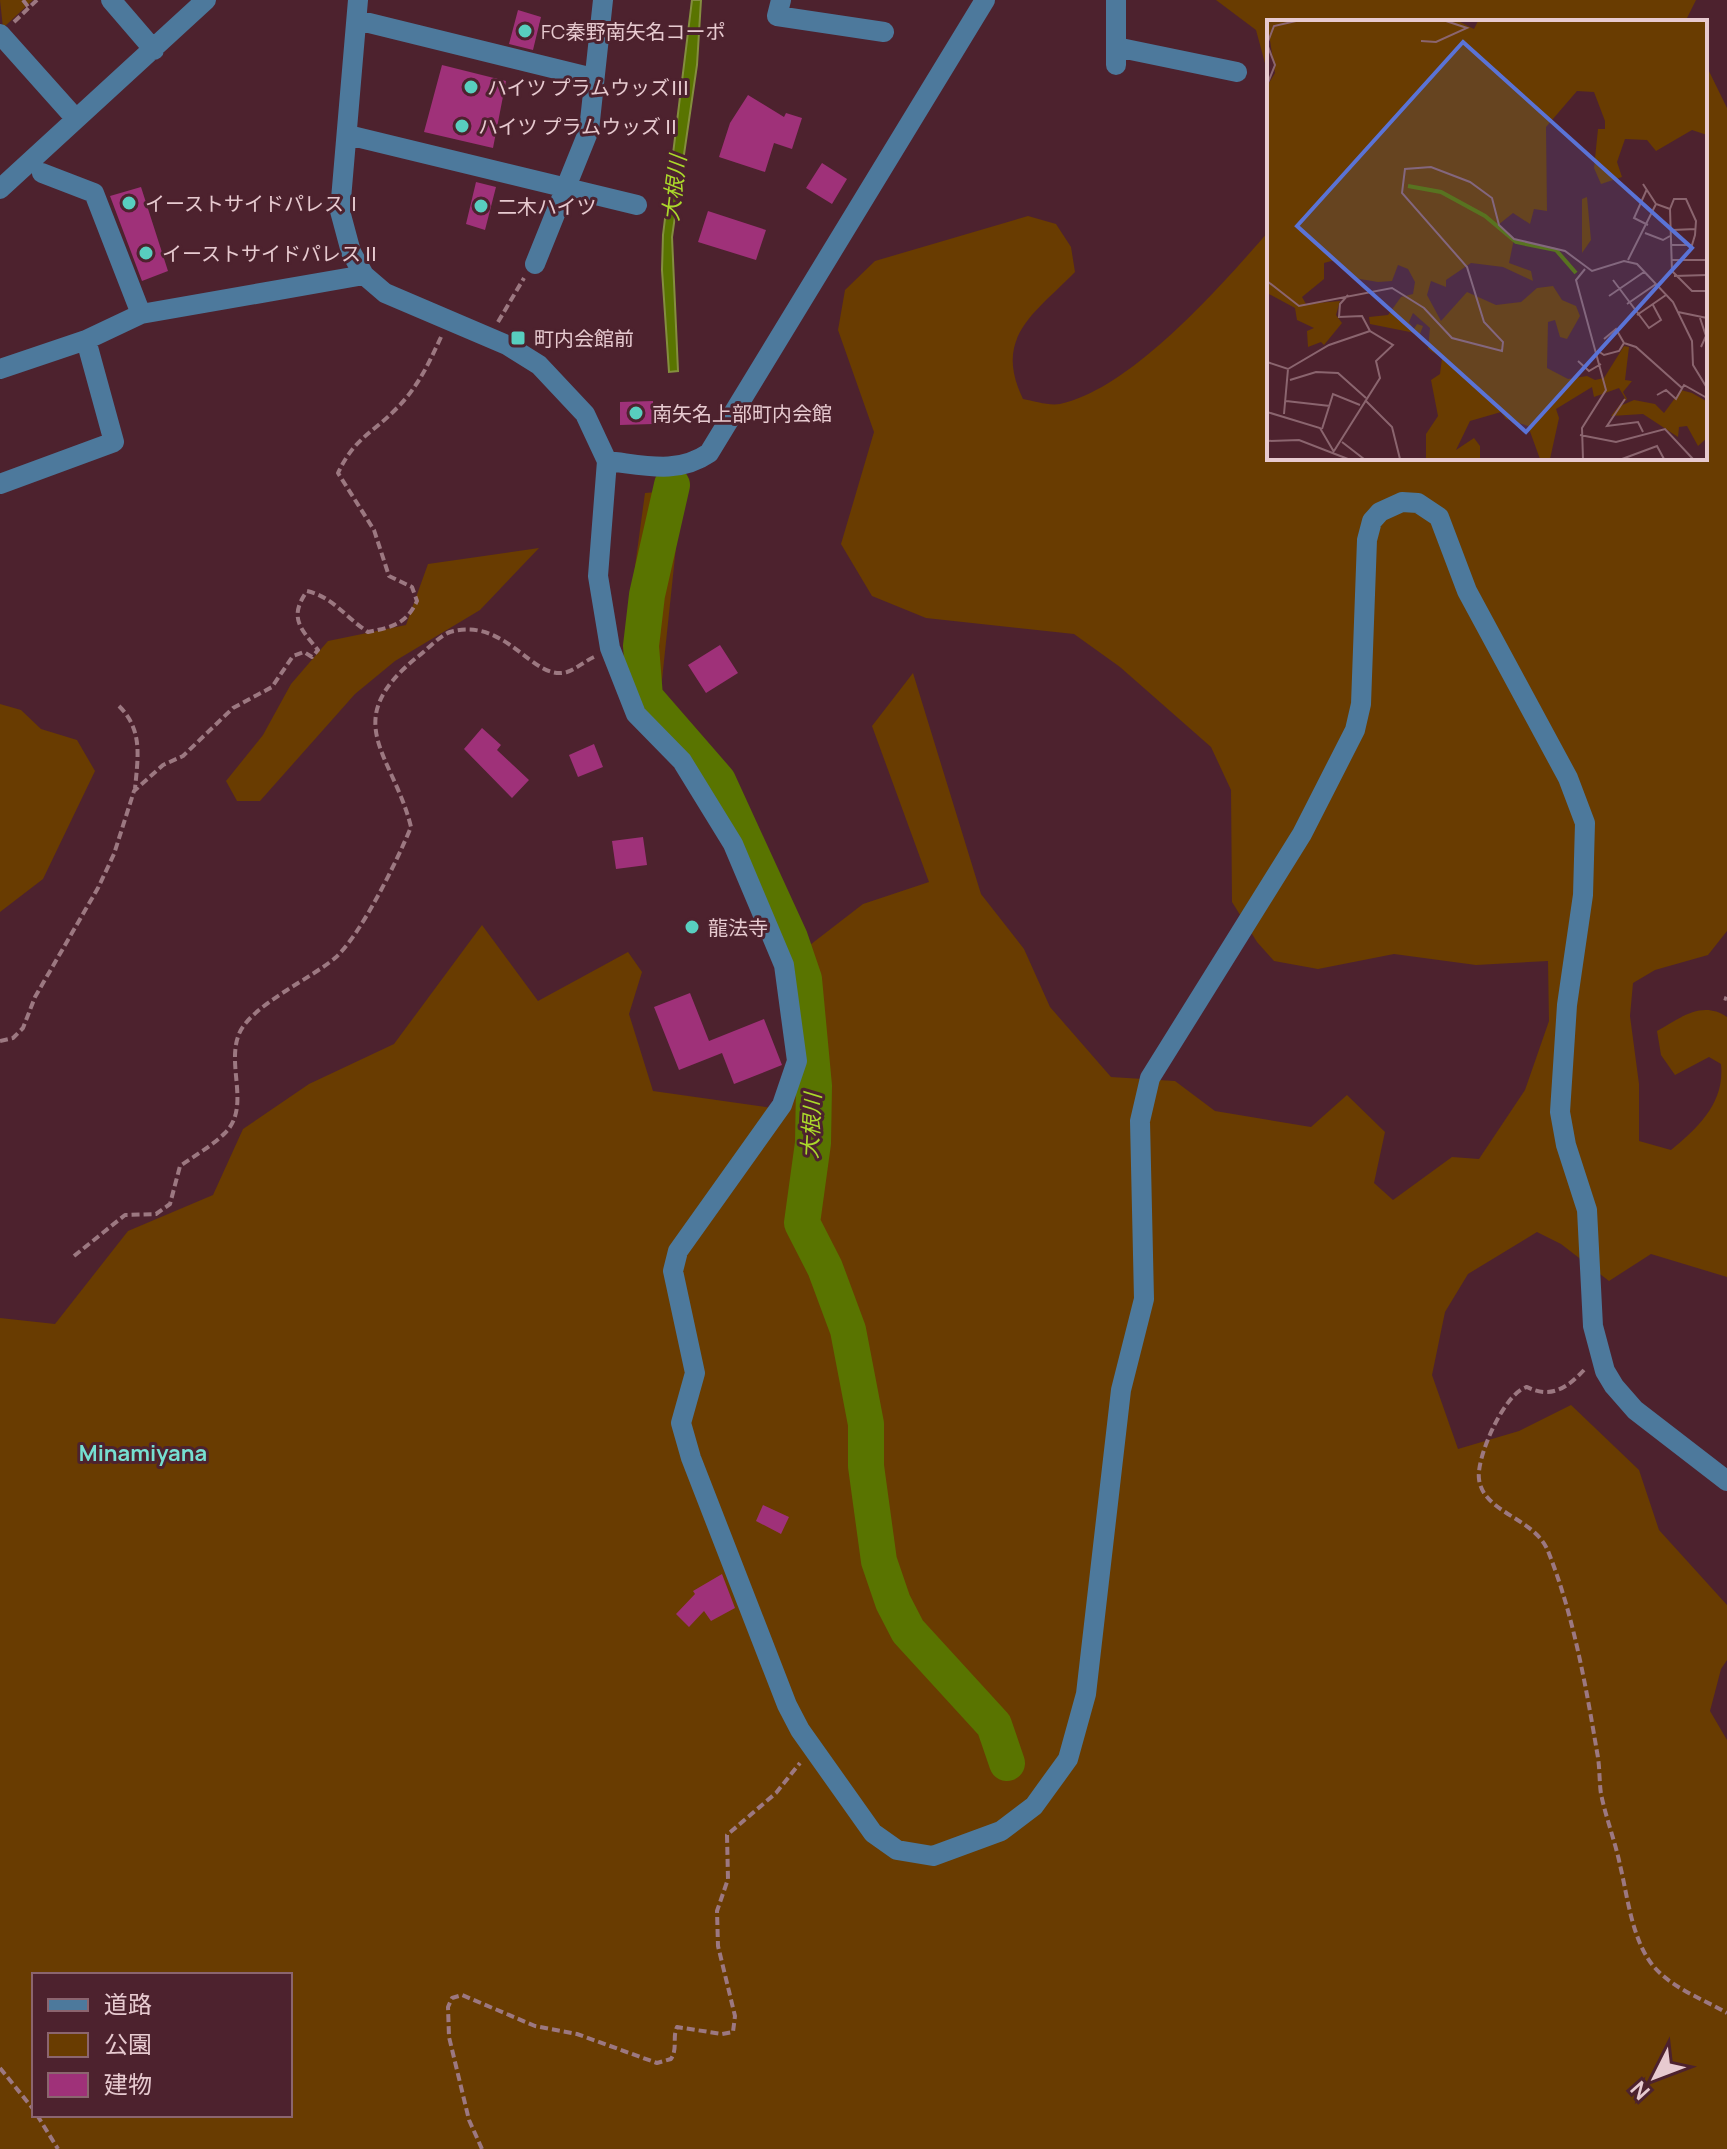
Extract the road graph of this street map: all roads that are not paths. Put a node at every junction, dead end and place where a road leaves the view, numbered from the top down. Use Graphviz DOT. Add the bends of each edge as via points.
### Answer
graph roads {
  1 [pos="111,0"];
  2 [pos="206,0"];
  3 [pos="603,0"];
  4 [pos="781,0"];
  5 [pos="1116,0"];
  6 [pos="976,6"];
  7 [pos="358,10"];
  8 [pos="5,30"];
  9 [pos="884,32"];
  10 [pos="154,50"];
  11 [pos="1237,72"];
  12 [pos="593,78"];
  13 [pos="76,119"];
  14 [pos="348,135"];
  15 [pos="42,173"];
  16 [pos="567,188"];
  17 [pos="0,189"];
  18 [pos="637,205"];
  19 [pos="532,266"];
  20 [pos="364,275"];
  21 [pos="141,314"];
  22 [pos="86,340"];
  23 [pos="0,369"];
  24 [pos="607,461"];
  25 [pos="0,484"];
  26 [pos="1727,1481"];
  1 -- 10 [label="street"];
  2 -- 10 [label="street"];
  3 -- 12 [label="street"];
  4 -- 9 [label="street" via="777,16"];
  5 -- 11 [label="street" via="1116,56"];
  6 -- 24 [label="street" via="709,453 676,469"];
  7 -- 12 [label="street"];
  7 -- 14 [label="street"];
  8 -- 13 [label="street"];
  10 -- 13 [label="street"];
  12 -- 16 [label="street" via="589,130"];
  13 -- 17 [label="street"];
  14 -- 16 [label="street"];
  14 -- 20 [label="street" via="340,211 351,252"];
  15 -- 21 [label="street" via="94,193"];
  16 -- 18 [label="street"];
  16 -- 19 [label="street"];
  20 -- 21 [label="street"];
  20 -- 24 [label="street" via="385,293 507,345 539,365 585,414"];
  21 -- 22 [label="street"];
  22 -- 23 [label="street"];
  22 -- 25 [label="street" via="114,442"];
  24 -- 26 [label="street" via="598,576 610,648 636,714 682,761 733,844 784,965 795,1024 797,1061 782,1105 683,1241 673,1271 695,1373 681,1423 800,1730 873,1833 897,1850 933,1856 1001,1831 1034,1806 1068,1759 1086,1694 1121,1390 1144,1299 1140,1121 1150,1078 1302,834 1355,730 1361,704 1367,540 1380,512 1402,502 1418,503 1439,517 1467,591 1568,778 1585,823 1583,895 1567,1005 1560,1112 1587,1210 1599,1350 1614,1386 1635,1410"];
}
